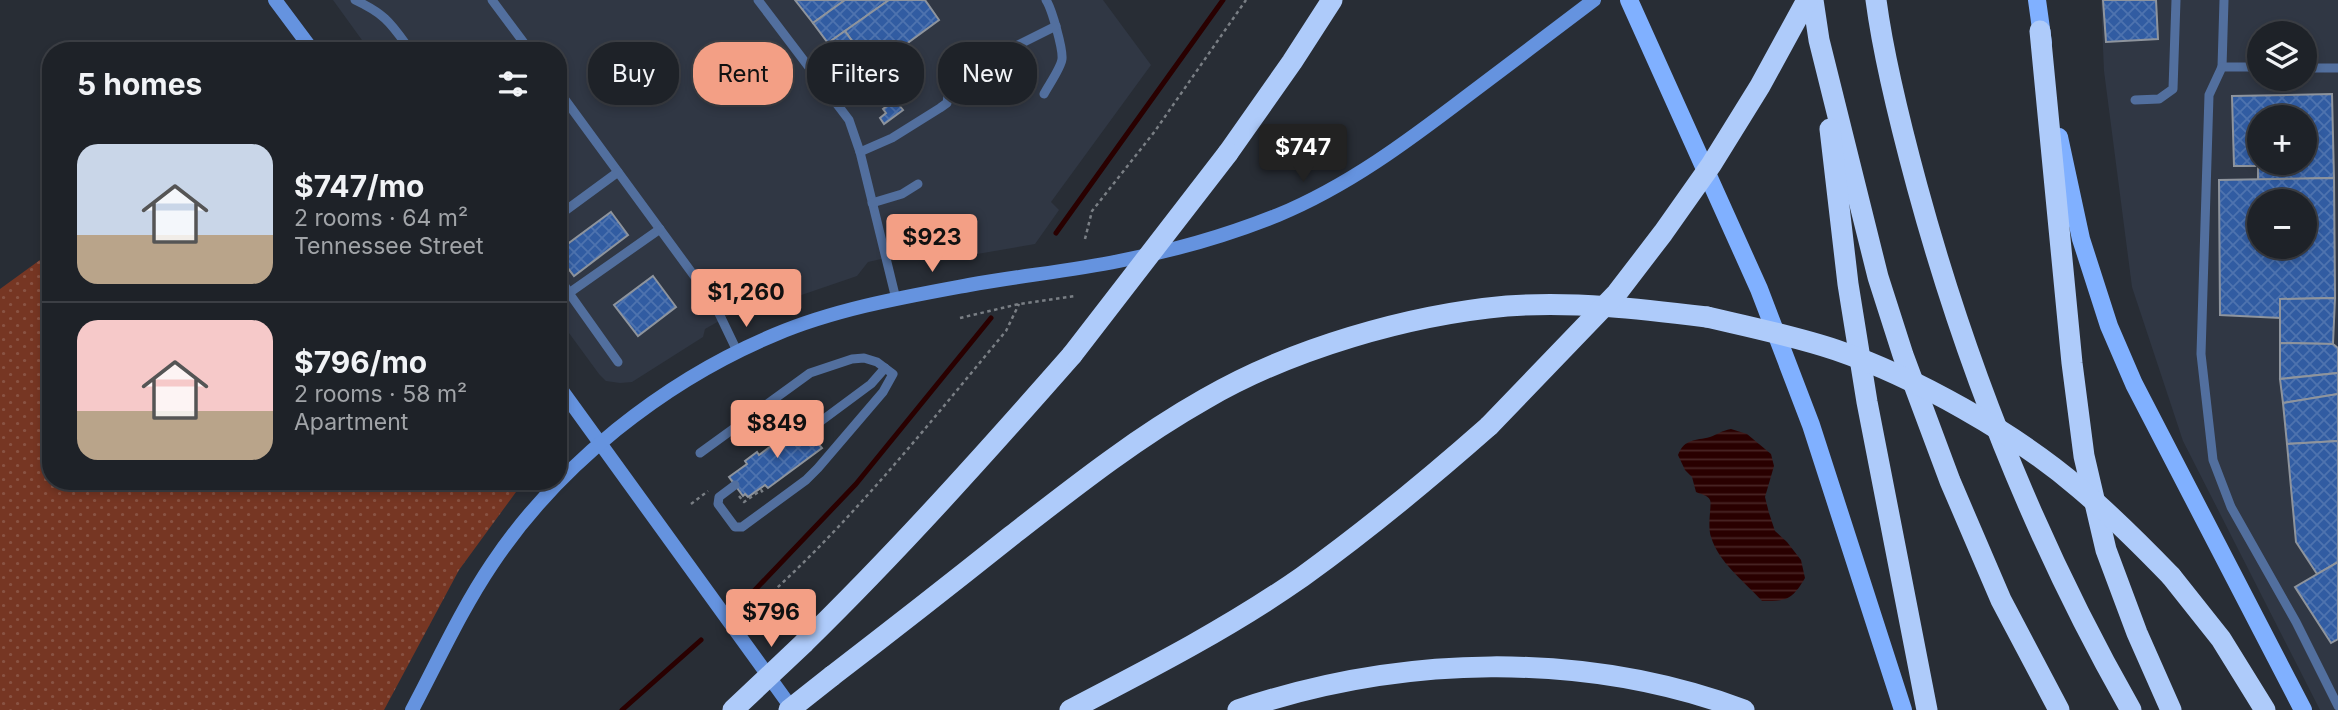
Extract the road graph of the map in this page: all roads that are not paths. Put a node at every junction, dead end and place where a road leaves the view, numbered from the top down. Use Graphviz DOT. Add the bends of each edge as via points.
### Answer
graph roads {
  1 [pos="275,0"];
  2 [pos="355,0"];
  3 [pos="492,0"];
  4 [pos="758,0"];
  5 [pos="1046,0"];
  6 [pos="1332,0"];
  7 [pos="1594,0"];
  8 [pos="1629,0"];
  9 [pos="1807,0"];
  10 [pos="1813,0"];
  11 [pos="1875,0"];
  12 [pos="2037,0"];
  13 [pos="2176,0"];
  14 [pos="2224,0"];
  15 [pos="1056,26"];
  16 [pos="2040,31"];
  17 [pos="1819,40"];
  18 [pos="306,42"];
  19 [pos="404,42"];
  20 [pos="523,42"];
  21 [pos="2222,67"];
  22 [pos="2247,67"];
  23 [pos="2317,68"];
  24 [pos="2338,68"];
  25 [pos="1044,94"];
  26 [pos="2135,100"];
  27 [pos="567,102"];
  28 [pos="860,152"];
  29 [pos="618,172"];
  30 [pos="918,184"];
  31 [pos="872,203"];
  32 [pos="567,209"];
  33 [pos="660,229"];
  34 [pos="567,290"];
  35 [pos="569,293"];
  36 [pos="896,299"];
  37 [pos="738,353"];
  38 [pos="618,362"];
  39 [pos="889,371"];
  40 [pos="567,396"];
  41 [pos="813,427"];
  42 [pos="600,442"];
  43 [pos="700,453"];
  44 [pos="567,476"];
  45 [pos="733,486"];
  46 [pos="554,490"];
  47 [pos="2338,706"];
  48 [pos="412,710"];
  49 [pos="733,710"];
  50 [pos="791,710"];
  51 [pos="1070,710"];
  52 [pos="1238,710"];
  53 [pos="1744,710"];
  54 [pos="1903,710"];
  55 [pos="1927,710"];
  56 [pos="2059,710"];
  57 [pos="2131,710"];
  58 [pos="2171,710"];
  59 [pos="2265,710"];
  60 [pos="2303,710"];
  1 -- 18 [label="main road"];
  2 -- 19 [label="lane" via="378,11"];
  3 -- 20 [label="lane"];
  4 -- 28 [label="lane" via="849,120"];
  5 -- 15 [label="lane"];
  6 -- 49 [label="highway, bridge" via="1228,153 1072,355 871,577"];
  7 -- 36 [label="main road" via="1411,139 1353,177 1279,214 1120,261"];
  8 -- 54 [label="main road" via="1759,289 1811,425"];
  9 -- 51 [label="highway, bridge" via="1760,86 1663,233 1617,293 1489,426 1420,486 1301,577 1235,620"];
  10 -- 17 [label="highway"];
  11 -- 57 [label="highway" via="1935,253 1982,393 2037,528"];
  12 -- 16 [label="main road"];
  13 -- 26 [label="lane" via="2173,89 2159,99"];
  14 -- 21 [label="lane"];
  15 -- 25 [label="lane" via="1062,59"];
  15 -- 28 [label="lane" via="949,89 947,103 940,108"];
  16 -- 58 [label="highway" via="2084,456 2106,550"];
  16 -- 60 [label="main road" via="2081,239 2109,326 2134,384"];
  17 -- 55 [label="highway" via="1867,402"];
  17 -- 56 [label="highway" via="1878,277 1903,355 1996,588"];
  21 -- 22 [label="lane"];
  21 -- 47 [label="lane" via="2209,95 2201,354 2213,460 2231,507"];
  23 -- 24 [label="lane"];
  27 -- 29 [label="lane"];
  28 -- 31 [label="lane"];
  29 -- 32 [label="lane"];
  29 -- 33 [label="lane"];
  30 -- 31 [label="lane"];
  31 -- 36 [label="lane"];
  33 -- 35 [label="lane"];
  33 -- 37 [label="lane" via="714,303"];
  34 -- 35 [label="lane"];
  35 -- 38 [label="lane"];
  36 -- 37 [label="main road" via="814,321"];
  37 -- 42 [label="main road" via="640,411"];
  39 -- 41 [label="lane"];
  39 -- 43 [label="lane" via="864,358 810,373"];
  39 -- 45 [label="lane" via="883,392 818,468 742,527 735,527 718,504 719,497"];
  40 -- 42 [label="main road"];
  42 -- 44 [label="main road"];
  42 -- 50 [label="main road"];
  46 -- 48 [label="main road" via="494,561"];
  50 -- 59 [label="highway, bridge" via="1079,483 1207,398 1315,349 1381,329 1506,306 1572,304 1707,317 1771,332 1836,350 1968,412 2078,486 2134,538 2221,639"];
  52 -- 53 [label="highway" via="1349,680 1428,669 1510,667 1618,676"];
}
